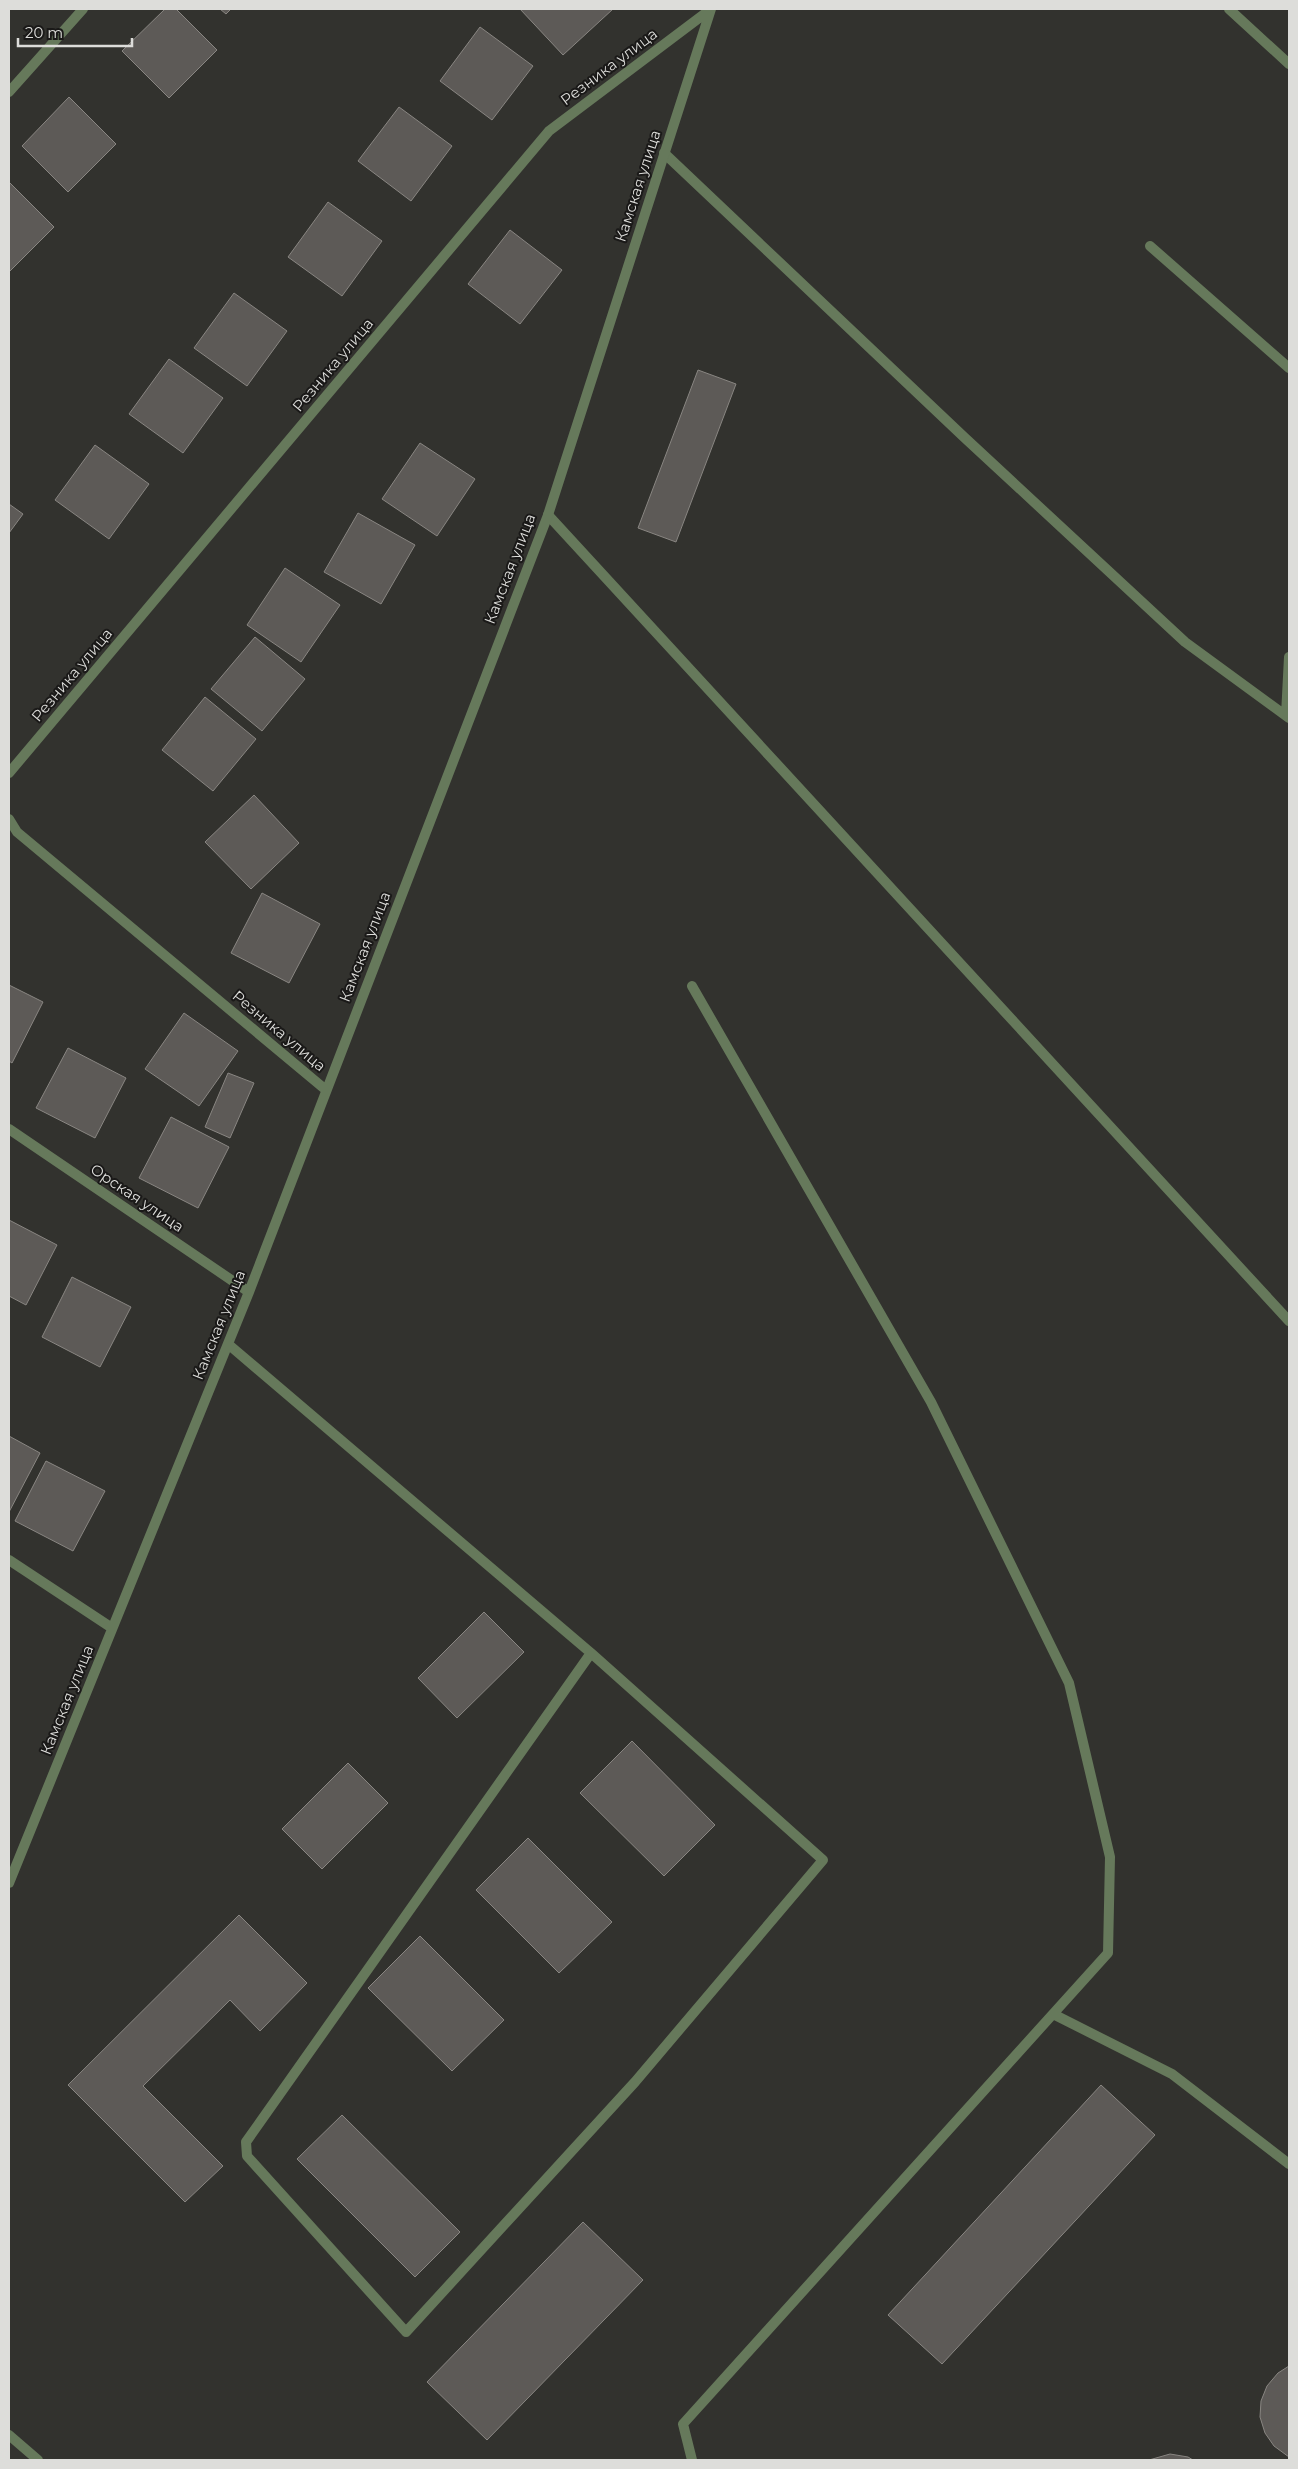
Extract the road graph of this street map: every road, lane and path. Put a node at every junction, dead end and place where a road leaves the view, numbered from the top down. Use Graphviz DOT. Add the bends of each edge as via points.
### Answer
graph roads {
  1 [pos="83,9"];
  2 [pos="711,9"];
  3 [pos="1230,9"];
  4 [pos="1289,64"];
  5 [pos="9,92"];
  6 [pos="664,153"];
  7 [pos="1150,246"];
  8 [pos="1289,368"];
  9 [pos="548,515"];
  10 [pos="1289,657"];
  11 [pos="1287,716"];
  12 [pos="9,773"];
  13 [pos="9,819"];
  14 [pos="692,986"];
  15 [pos="326,1090"];
  16 [pos="9,1129"];
  17 [pos="249,1292"];
  18 [pos="1289,1321"];
  19 [pos="228,1344"];
  20 [pos="9,1560"];
  21 [pos="112,1628"];
  22 [pos="591,1653"];
  23 [pos="9,1883"];
  24 [pos="1053,2014"];
  25 [pos="1289,2164"];
  26 [pos="9,2435"];
  27 [pos="38,2460"];
  28 [pos="692,2460"];
  1 -- 5 [label="street"];
  2 -- 6 [label="street, Камская улица"];
  2 -- 12 [label="street, Резника улица" via="549,131"];
  3 -- 4 [label="street"];
  6 -- 9 [label="street, Камская улица"];
  6 -- 11 [label="street" via="1185,642"];
  7 -- 8 [label="street"];
  9 -- 15 [label="street, Камская улица"];
  9 -- 18 [label="street"];
  10 -- 11 [label="street"];
  13 -- 15 [label="street, Резника улица" via="17,832"];
  14 -- 24 [label="street" via="931,1402 1069,1683 1110,1857 1108,1953"];
  15 -- 17 [label="street, Камская улица"];
  16 -- 17 [label="street, Орская улица"];
  17 -- 19 [label="street, Камская улица"];
  19 -- 21 [label="street, Камская улица"];
  19 -- 22 [label="street"];
  20 -- 21 [label="street"];
  21 -- 23 [label="street, Камская улица"];
  22 -- 22 [label="street" via="246,2142 247,2156 406,2332 636,2082 822,1860"];
  24 -- 25 [label="street" via="1172,2074"];
  24 -- 28 [label="street" via="683,2424"];
  26 -- 27 [label="street"];
}
